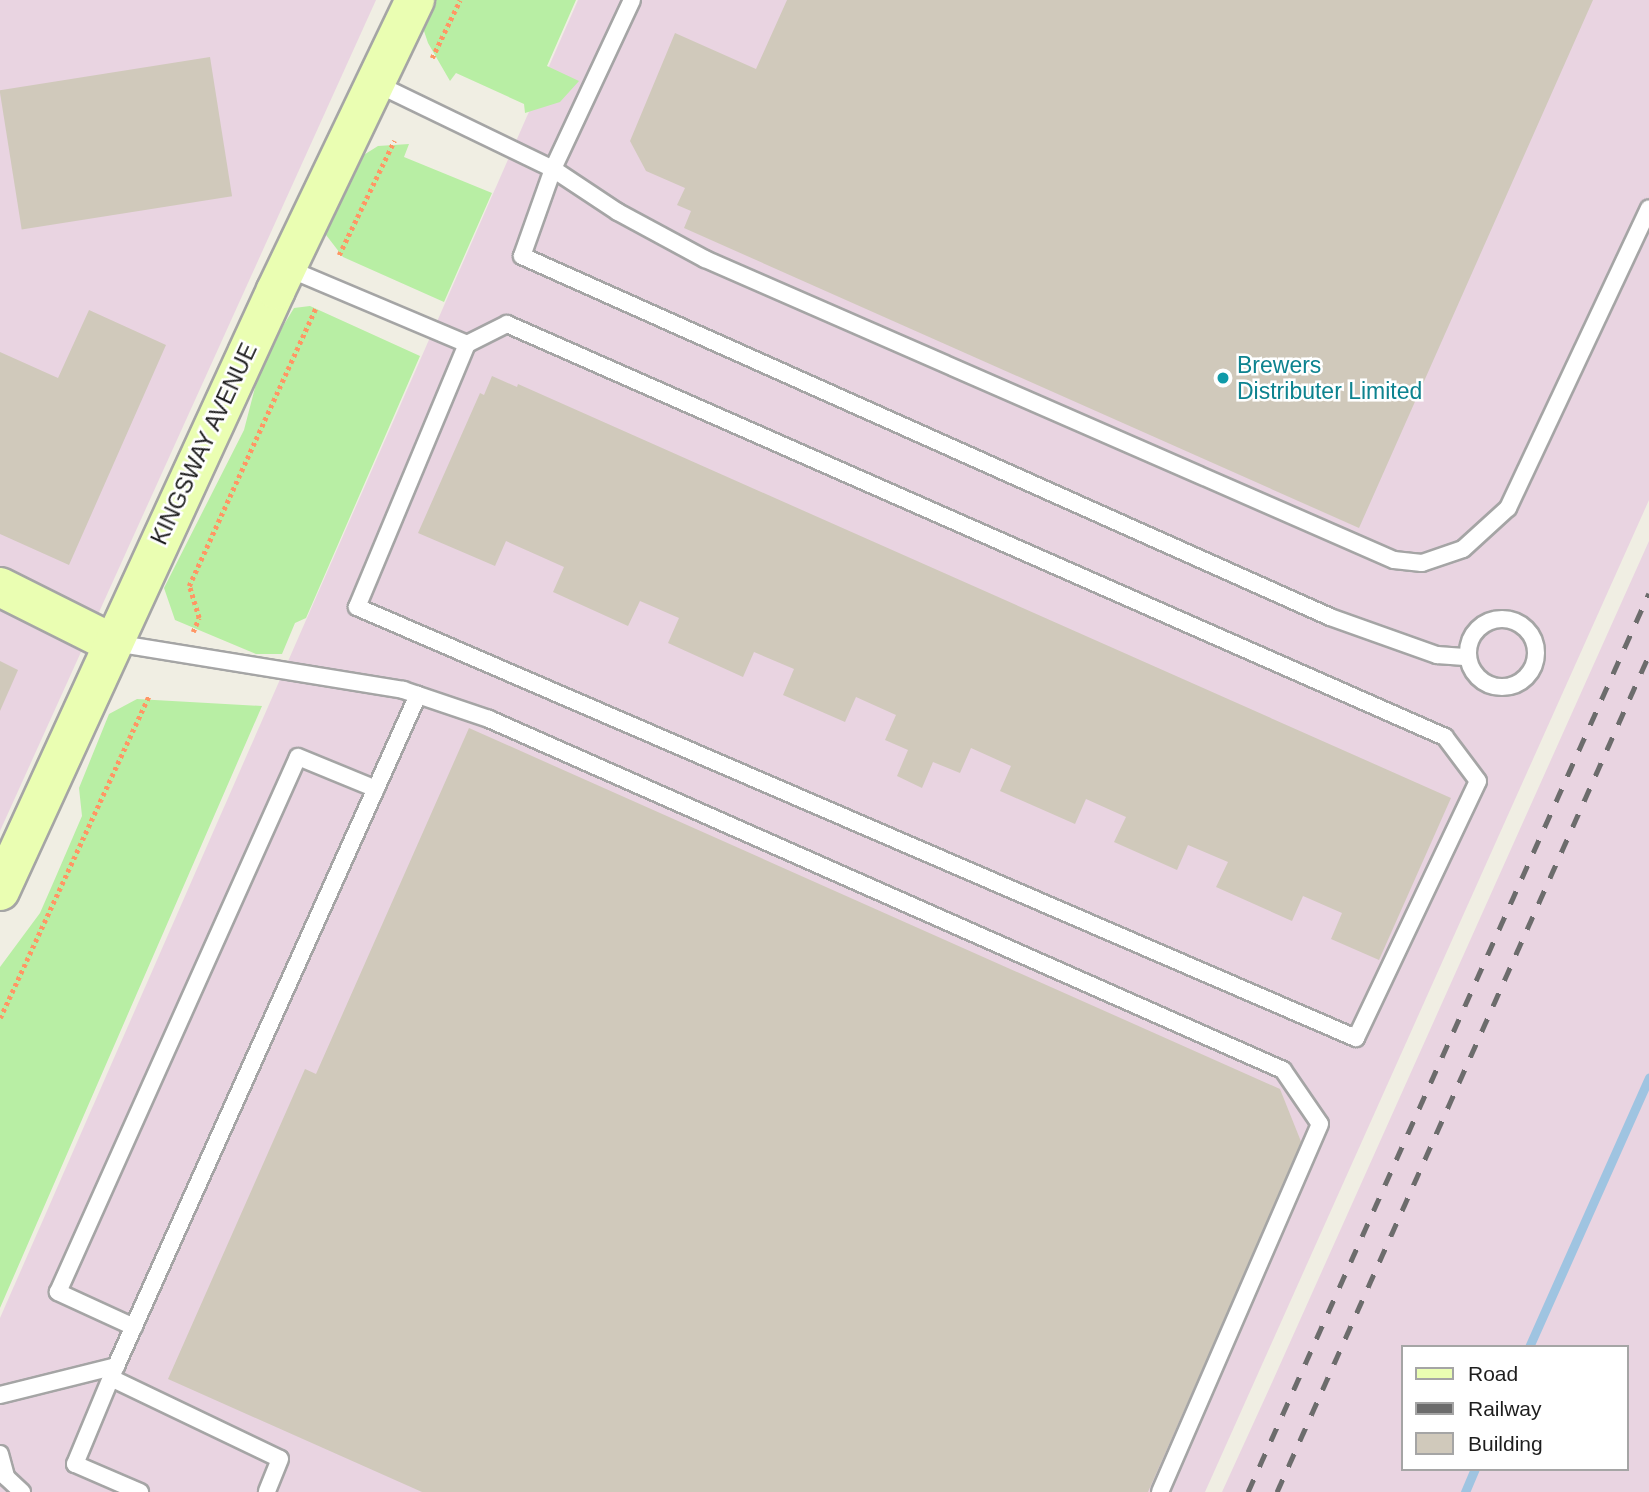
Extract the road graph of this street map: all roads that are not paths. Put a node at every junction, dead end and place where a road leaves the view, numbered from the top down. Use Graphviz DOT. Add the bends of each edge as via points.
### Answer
graph roads {
  1 [pos="415,0"];
  2 [pos="632,0"];
  3 [pos="375,83"];
  4 [pos="553,169"];
  5 [pos="1649,209"];
  6 [pos="286,268"];
  7 [pos="467,344"];
  8 [pos="0,587"];
  9 [pos="112,643"];
  10 [pos="1468,657"];
  11 [pos="418,695"];
  12 [pos="376,789"];
  13 [pos="0,891"];
  14 [pos="134,1327"];
  15 [pos="113,1372"];
  16 [pos="0,1395"];
  17 [pos="0,1454"];
  18 [pos="22,1492"];
  19 [pos="140,1492"];
  20 [pos="267,1492"];
  21 [pos="1160,1492"];
  1 -- 3 [label="main road, KINGSWAY AVENUE"];
  2 -- 4 [label="lane"];
  3 -- 4 [label="lane"];
  3 -- 6 [label="main road, KINGSWAY AVENUE"];
  4 -- 5 [label="lane" via="618,212 705,259 1394,560 1422,563 1463,549 1508,508"];
  4 -- 10 [label="lane" via="522,257 1330,617 1437,654"];
  6 -- 7 [label="lane"];
  6 -- 9 [label="main road, KINGSWAY AVENUE"];
  7 -- 7 [label="lane" via="357,607 1356,1038 1478,781 1445,737 507,324"];
  8 -- 9 [label="main road"];
  9 -- 11 [label="lane"];
  9 -- 13 [label="main road, KINGSWAY AVENUE"];
  10 -- 10 [label="lane" via="1471,668 1486,684 1508,687 1527,676 1534,643 1521,626 1500,619 1473,635"];
  11 -- 12 [label="lane"];
  11 -- 21 [label="lane" via="489,719 1283,1070 1321,1124"];
  12 -- 14 [label="lane"];
  12 -- 14 [label="lane" via="298,757 58,1292"];
  14 -- 15 [label="lane"];
  15 -- 16 [label="lane"];
  15 -- 19 [label="lane" via="75,1464"];
  15 -- 20 [label="lane" via="280,1459"];
  17 -- 18 [label="lane" via="6,1477"];
}
